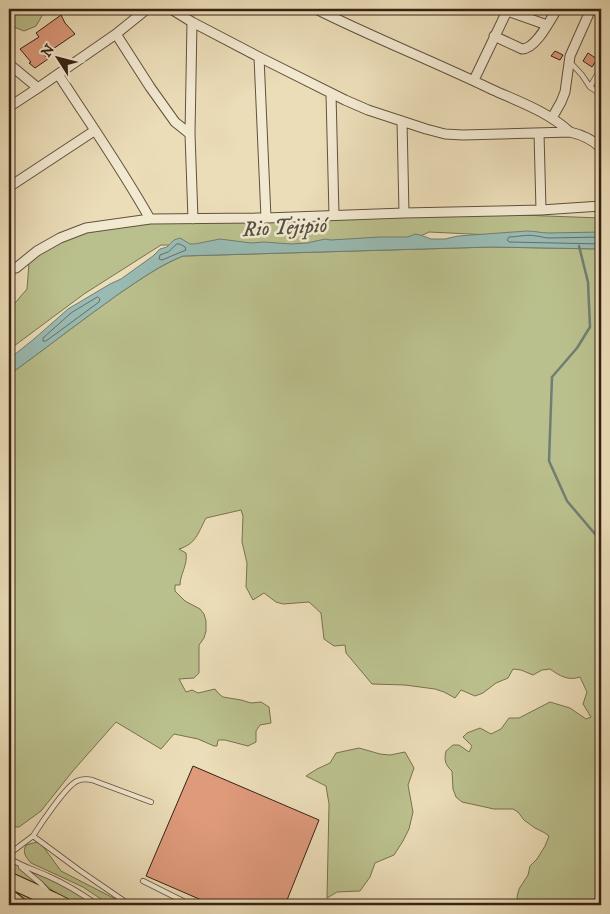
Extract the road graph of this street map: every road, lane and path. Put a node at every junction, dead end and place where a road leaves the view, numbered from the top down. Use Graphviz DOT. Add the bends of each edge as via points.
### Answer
graph roads {
  1 [pos="147,9"];
  2 [pos="170,9"];
  3 [pos="505,9"];
  4 [pos="557,9"];
  5 [pos="591,9"];
  6 [pos="322,10"];
  7 [pos="192,22"];
  8 [pos="548,25"];
  9 [pos="116,34"];
  10 [pos="494,36"];
  11 [pos="259,57"];
  12 [pos="569,61"];
  13 [pos="9,64"];
  14 [pos="601,68"];
  15 [pos="58,74"];
  16 [pos="474,80"];
  17 [pos="590,86"];
  18 [pos="38,88"];
  19 [pos="331,94"];
  20 [pos="601,94"];
  21 [pos="9,106"];
  22 [pos="552,118"];
  23 [pos="402,121"];
  24 [pos="94,131"];
  25 [pos="570,132"];
  26 [pos="539,133"];
  27 [pos="190,134"];
  28 [pos="601,148"];
  29 [pos="9,187"];
  30 [pos="601,206"];
  31 [pos="541,210"];
  32 [pos="404,213"];
  33 [pos="334,215"];
  34 [pos="266,218"];
  35 [pos="150,219"];
  36 [pos="193,219"];
  37 [pos="11,267"];
  38 [pos="151,802"];
  39 [pos="33,836"];
  40 [pos="9,854"];
  41 [pos="9,858"];
  42 [pos="20,865"];
  43 [pos="9,880"];
  44 [pos="143,881"];
  45 [pos="9,897"];
  46 [pos="58,902"];
  47 [pos="19,905"];
  48 [pos="96,905"];
  49 [pos="130,905"];
  50 [pos="191,905"];
  1 -- 9 [label="street"];
  2 -- 7 [label="street"];
  3 -- 8 [label="street"];
  3 -- 10 [label="street"];
  4 -- 8 [label="street"];
  5 -- 12 [label="street"];
  6 -- 16 [label="street"];
  7 -- 11 [label="street"];
  7 -- 27 [label="street"];
  8 -- 10 [label="street" via="525,50"];
  9 -- 15 [label="street"];
  9 -- 27 [label="street" via="175,122"];
  10 -- 16 [label="street"];
  11 -- 19 [label="street"];
  11 -- 34 [label="street"];
  12 -- 17 [label="lane"];
  12 -- 22 [label="street" via="565,92"];
  13 -- 18 [label="street"];
  14 -- 17 [label="lane"];
  15 -- 18 [label="street"];
  15 -- 24 [label="street"];
  16 -- 22 [label="street"];
  17 -- 20 [label="lane"];
  18 -- 21 [label="street"];
  19 -- 23 [label="street"];
  19 -- 33 [label="street"];
  22 -- 25 [label="street"];
  23 -- 26 [label="street" via="463,135"];
  23 -- 32 [label="street"];
  24 -- 29 [label="street"];
  24 -- 35 [label="street"];
  25 -- 26 [label="street"];
  25 -- 28 [label="street" via="586,136"];
  26 -- 31 [label="street"];
  27 -- 36 [label="street"];
  30 -- 31 [label="street"];
  31 -- 32 [label="street"];
  32 -- 33 [label="street"];
  33 -- 34 [label="street"];
  34 -- 36 [label="street"];
  35 -- 36 [label="street"];
  35 -- 37 [label="street" via="77,231 37,251 19,266"];
  38 -- 39 [label="lane" via="92,780 76,781"];
  39 -- 40 [label="lane"];
  39 -- 49 [label="lane"];
  41 -- 42 [label="lane"];
  42 -- 46 [label="lane"];
  42 -- 48 [label="lane" via="76,890"];
  43 -- 46 [label="highway"];
  44 -- 50 [label="lane"];
  45 -- 47 [label="highway"];
}
